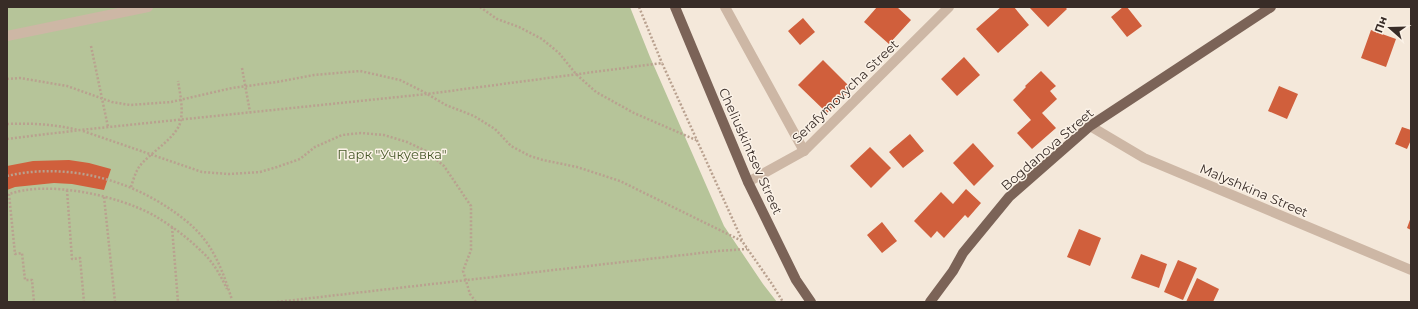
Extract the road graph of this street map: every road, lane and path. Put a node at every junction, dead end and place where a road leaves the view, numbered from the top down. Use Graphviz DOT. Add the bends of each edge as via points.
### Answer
graph roads {
  1 [pos="148,7"];
  2 [pos="480,7"];
  3 [pos="639,7"];
  4 [pos="676,7"];
  5 [pos="725,7"];
  6 [pos="950,7"];
  7 [pos="1271,7"];
  8 [pos="7,36"];
  9 [pos="91,46"];
  10 [pos="662,64"];
  11 [pos="242,68"];
  12 [pos="576,74"];
  13 [pos="7,79"];
  14 [pos="178,81"];
  15 [pos="246,86"];
  16 [pos="427,94"];
  17 [pos="102,98"];
  18 [pos="181,100"];
  19 [pos="250,112"];
  20 [pos="181,120"];
  21 [pos="7,124"];
  22 [pos="1090,126"];
  23 [pos="108,127"];
  24 [pos="80,130"];
  25 [pos="7,139"];
  26 [pos="696,141"];
  27 [pos="804,151"];
  28 [pos="151,154"];
  29 [pos="7,176"];
  30 [pos="748,182"];
  31 [pos="131,188"];
  32 [pos="67,190"];
  33 [pos="8,194"];
  34 [pos="104,197"];
  35 [pos="172,227"];
  36 [pos="742,241"];
  37 [pos="748,249"];
  38 [pos="1411,270"];
  39 [pos="466,280"];
  40 [pos="232,301"];
  41 [pos="34,302"];
  42 [pos="84,302"];
  43 [pos="115,302"];
  44 [pos="178,302"];
  45 [pos="277,302"];
  46 [pos="476,302"];
  47 [pos="783,302"];
  48 [pos="811,302"];
  49 [pos="930,302"];
  1 -- 8 [label="street"];
  2 -- 12 [label="path" via="497,19 542,39 559,53"];
  3 -- 10 [label="path"];
  4 -- 30 [label="main road, Cheliuskintsev Street"];
  5 -- 27 [label="street"];
  6 -- 27 [label="street, Serafymovycha Street"];
  7 -- 22 [label="main road, Bogdanova Street"];
  9 -- 17 [label="path"];
  10 -- 12 [label="path"];
  10 -- 26 [label="path"];
  11 -- 15 [label="path"];
  12 -- 16 [label="path"];
  12 -- 26 [label="path" via="596,92 634,113"];
  13 -- 17 [label="path" via="20,78 67,86"];
  14 -- 18 [label="path"];
  15 -- 16 [label="path" via="314,75 360,71 400,80"];
  15 -- 18 [label="path"];
  15 -- 19 [label="path"];
  16 -- 19 [label="path"];
  16 -- 36 [label="path" via="446,106 474,116 495,129 511,146 530,156 577,166 620,181"];
  17 -- 18 [label="path" via="130,105"];
  17 -- 23 [label="path"];
  18 -- 20 [label="path"];
  19 -- 20 [label="path"];
  20 -- 23 [label="path"];
  20 -- 28 [label="path" via="177,131"];
  21 -- 24 [label="path" via="33,124"];
  22 -- 38 [label="street, Malyshkina Street" via="1144,158"];
  22 -- 49 [label="main road, Bogdanova Street" via="1009,197 963,253"];
  23 -- 24 [label="path"];
  24 -- 25 [label="path"];
  24 -- 28 [label="path"];
  26 -- 36 [label="path"];
  27 -- 30 [label="street, Serafymovycha Street"];
  28 -- 31 [label="path" via="138,168"];
  28 -- 39 [label="path" via="202,172 229,174 260,172 277,167 300,158 342,134 361,133 407,142 444,166 471,206 470,250 463,271"];
  29 -- 31 [label="path" via="67,172 89,175"];
  30 -- 48 [label="main road, Cheliuskintsev Street" via="796,280"];
  31 -- 40 [label="path" via="155,199 183,218 204,239 221,267"];
  32 -- 33 [label="path" via="37,190"];
  32 -- 34 [label="path"];
  32 -- 42 [label="path" via="72,258 80,258"];
  33 -- 41 [label="path" via="15,254 22,252 25,280 32,280"];
  34 -- 35 [label="path" via="126,203"];
  34 -- 43 [label="path"];
  35 -- 40 [label="path" via="200,249 218,270"];
  35 -- 44 [label="path"];
  36 -- 37 [label="path"];
  37 -- 39 [label="path"];
  37 -- 47 [label="path"];
  39 -- 45 [label="path"];
  39 -- 46 [label="path" via="470,294"];
}
